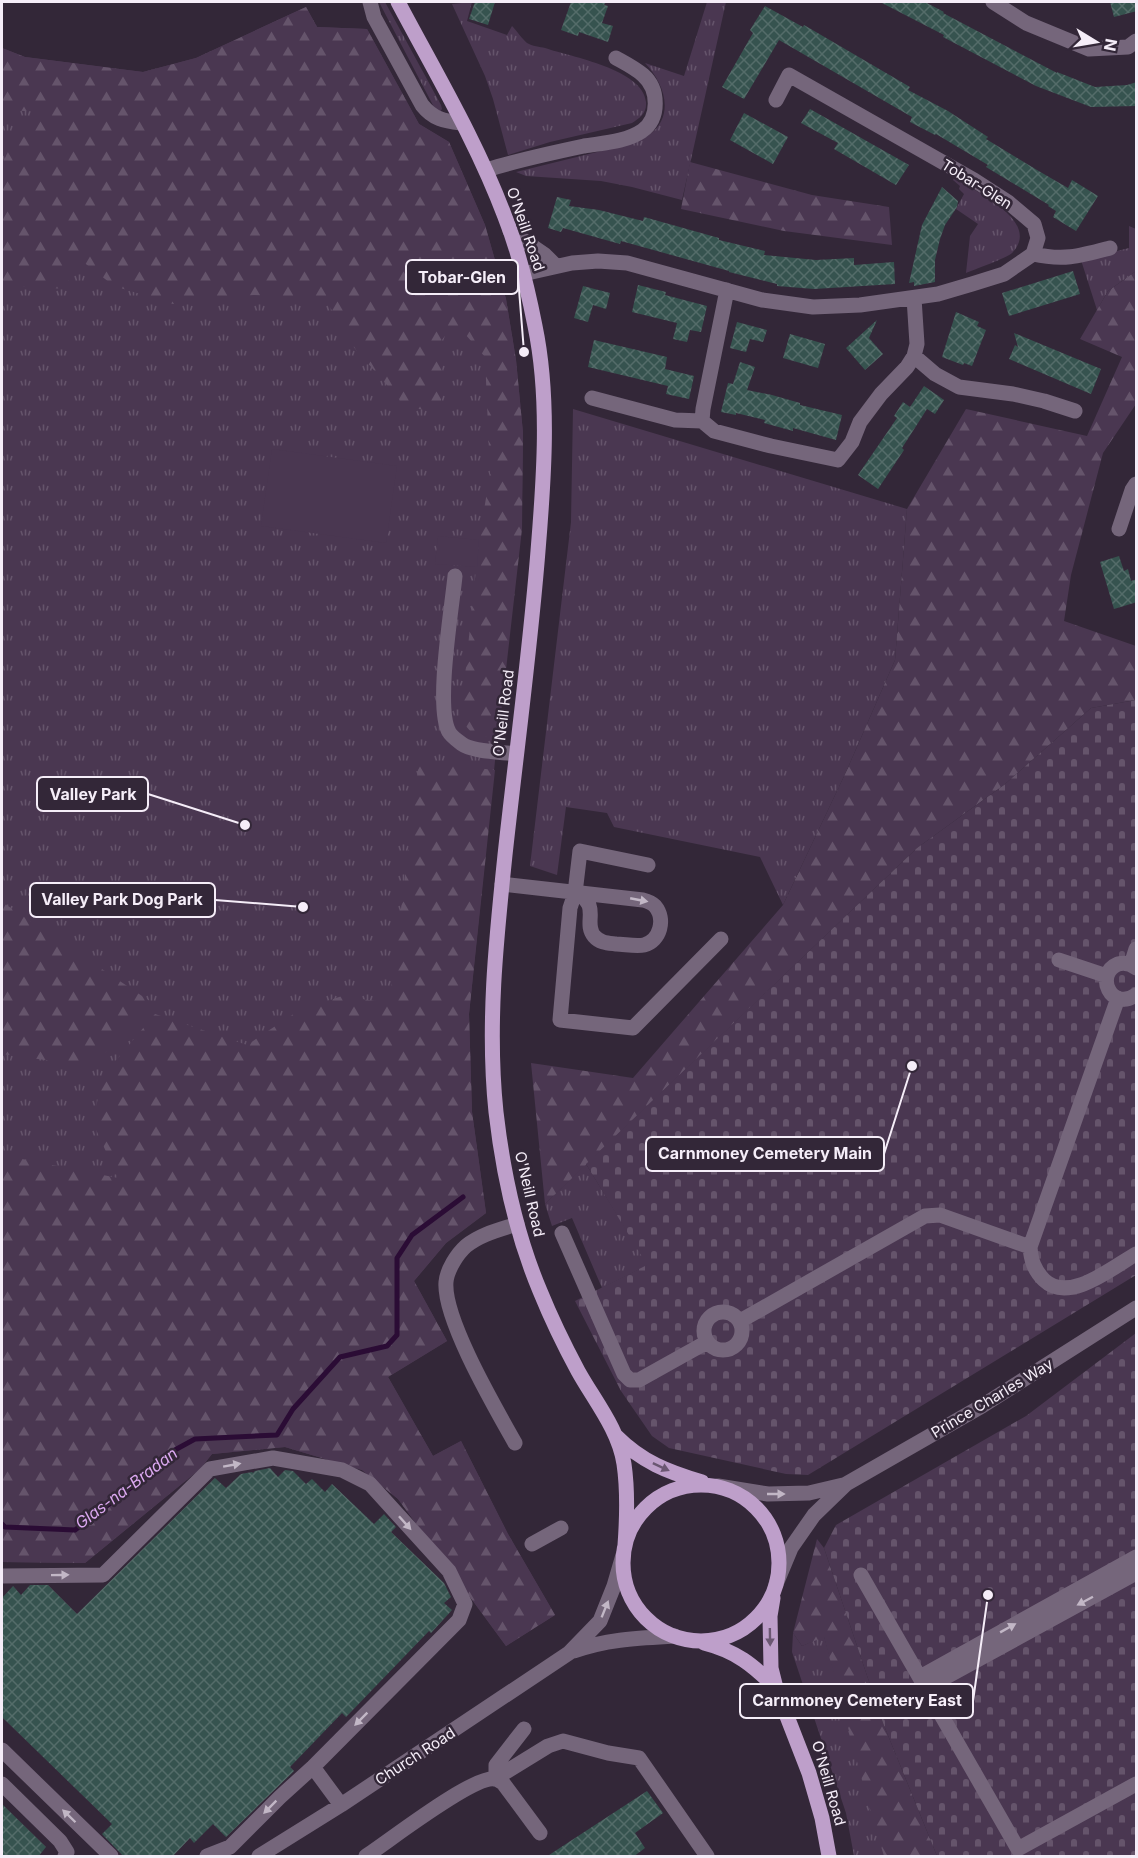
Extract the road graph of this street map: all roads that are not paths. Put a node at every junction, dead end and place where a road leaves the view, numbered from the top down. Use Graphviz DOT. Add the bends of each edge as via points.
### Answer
graph roads {
  1 [pos="370,2"];
  2 [pos="398,2"];
  3 [pos="993,2"];
  4 [pos="1137,41"];
  5 [pos="616,58"];
  6 [pos="776,100"];
  7 [pos="461,123"];
  8 [pos="486,170"];
  9 [pos="510,231"];
  10 [pos="1110,248"];
  11 [pos="1033,254"];
  12 [pos="556,266"];
  13 [pos="523,274"];
  14 [pos="727,290"];
  15 [pos="914,298"];
  16 [pos="914,356"];
  17 [pos="592,398"];
  18 [pos="1075,411"];
  19 [pos="702,421"];
  20 [pos="1137,484"];
  21 [pos="1119,529"];
  22 [pos="455,576"];
  23 [pos="516,754"];
  24 [pos="648,865"];
  25 [pos="502,884"];
  26 [pos="578,893"];
  27 [pos="721,939"];
  28 [pos="1137,949"];
  29 [pos="1059,960"];
  30 [pos="1134,966"];
  31 [pos="1107,976"];
  32 [pos="1137,995"];
  33 [pos="1118,998"];
  34 [pos="517,1224"];
  35 [pos="562,1233"];
  36 [pos="1030,1246"];
  37 [pos="1137,1254"];
  38 [pos="1137,1308"];
  39 [pos="740,1321"];
  40 [pos="707,1342"];
  41 [pos="614,1434"];
  42 [pos="515,1443"];
  43 [pos="846,1484"];
  44 [pos="717,1486"];
  45 [pos="561,1528"];
  46 [pos="532,1544"];
  47 [pos="624,1550"];
  48 [pos="1137,1557"];
  49 [pos="1137,1573"];
  50 [pos="861,1575"];
  51 [pos="2,1576"];
  52 [pos="775,1585"];
  53 [pos="675,1636"];
  54 [pos="694,1641"];
  55 [pos="569,1653"];
  56 [pos="923,1682"];
  57 [pos="776,1688"];
  58 [pos="524,1729"];
  59 [pos="2,1749"];
  60 [pos="313,1767"];
  61 [pos="496,1779"];
  62 [pos="2,1784"];
  63 [pos="1137,1784"];
  64 [pos="340,1805"];
  65 [pos="540,1833"];
  66 [pos="65,1857"];
  67 [pos="111,1857"];
  68 [pos="207,1857"];
  69 [pos="259,1857"];
  70 [pos="366,1857"];
  71 [pos="707,1857"];
  72 [pos="829,1857"];
  1 -- 7 [label="street" via="374,17 428,113"];
  2 -- 7 [label="main road, O'Neill Road"];
  3 -- 4 [label="street" via="1026,23 1089,49 1128,47"];
  5 -- 8 [label="street" via="643,75 655,95 656,108 642,131"];
  6 -- 11 [label="street, Tobar-Glen" via="789,75 974,180 1034,224 1038,238"];
  7 -- 8 [label="main road, O'Neill Road"];
  8 -- 9 [label="main road, O'Neill Road"];
  9 -- 12 [label="street"];
  9 -- 13 [label="main road, O'Neill Road"];
  10 -- 11 [label="street" via="1075,257"];
  11 -- 15 [label="street" via="1004,274"];
  12 -- 13 [label="street"];
  12 -- 14 [label="street" via="598,261 627,263"];
  13 -- 23 [label="main road, O'Neill Road" via="539,354 544,445 535,586"];
  14 -- 15 [label="street" via="762,300 813,307"];
  14 -- 19 [label="street"];
  15 -- 16 [label="street"];
  16 -- 18 [label="street" via="959,387 1013,394"];
  16 -- 19 [label="street" via="860,422 852,442 838,460 714,431"];
  17 -- 19 [label="street" via="675,420"];
  20 -- 21 [label="street"];
  22 -- 23 [label="street" via="443,693 449,732 464,746"];
  23 -- 25 [label="main road, O'Neill Road"];
  24 -- 26 [label="street" via="580,851"];
  25 -- 26 [label="street"];
  25 -- 34 [label="main road, O'Neill Road" via="492,1062 503,1163"];
  26 -- 26 [label="street, one-way" via="651,903 659,913 660,929 643,946 604,943 592,935 589,905"];
  26 -- 27 [label="street" via="570,908 560,1020 633,1028"];
  28 -- 30 [label="street"];
  29 -- 31 [label="street"];
  30 -- 31 [label="street" via="1117,965"];
  31 -- 33 [label="street" via="1109,991"];
  32 -- 33 [label="street"];
  33 -- 36 [label="street"];
  34 -- 41 [label="main road, O'Neill Road" via="555,1327"];
  34 -- 42 [label="street" via="487,1233 464,1248 446,1281 447,1298 465,1347"];
  35 -- 40 [label="street" via="630,1380 639,1380"];
  36 -- 37 [label="street" via="1031,1261 1038,1272 1057,1288 1089,1282"];
  36 -- 39 [label="street" via="940,1215 925,1216"];
  38 -- 43 [label="street, Prince Charles Way" via="991,1400"];
  39 -- 40 [label="street" via="742,1334 736,1346 724,1351"];
  39 -- 40 [label="street" via="731,1314 713,1315 705,1324"];
  41 -- 44 [label="main road, O'Neill Road, one-way" via="644,1460 674,1474"];
  41 -- 47 [label="main road, O'Neill Road" via="624,1462"];
  44 -- 43 [label="street, Prince Charles Way, one-way" via="768,1494 809,1493"];
  43 -- 52 [label="street, Prince Charles Way" via="813,1515 791,1548"];
  44 -- 47 [label="main road" via="682,1487 651,1502 635,1521"];
  44 -- 52 [label="main road" via="735,1492 763,1515 772,1531 778,1557"];
  45 -- 46 [label="street"];
  47 -- 53 [label="main road" via="623,1573 635,1605 659,1629"];
  55 -- 47 [label="street, Church Road, one-way" via="600,1621"];
  56 -- 48 [label="street, one-way"];
  49 -- 56 [label="street, one-way"];
  50 -- 56 [label="street"];
  51 -- 60 [label="street, one-way" via="103,1575 210,1469 273,1458 342,1470 370,1484 449,1571 465,1604 459,1620"];
  52 -- 54 [label="main road" via="758,1616 744,1627 712,1640"];
  52 -- 57 [label="main road, O'Neill Road, one-way" via="770,1616 771,1668"];
  53 -- 54 [label="main road"];
  53 -- 55 [label="street, Church Road" via="617,1640"];
  54 -- 57 [label="main road, O'Neill Road" via="730,1652 751,1664"];
  55 -- 64 [label="street, Church Road"];
  56 -- 63 [label="street" via="1018,1849"];
  57 -- 72 [label="main road, O'Neill Road" via="809,1773"];
  58 -- 61 [label="street" via="496,1765"];
  67 -- 59 [label="street, one-way"];
  60 -- 64 [label="street"];
  60 -- 68 [label="street, one-way" via="230,1846"];
  61 -- 65 [label="street"];
  61 -- 70 [label="street" via="464,1789"];
  61 -- 71 [label="street" via="563,1741 639,1758"];
  62 -- 66 [label="street" via="60,1841 67,1852"];
  64 -- 69 [label="street, Church Road"];
}
